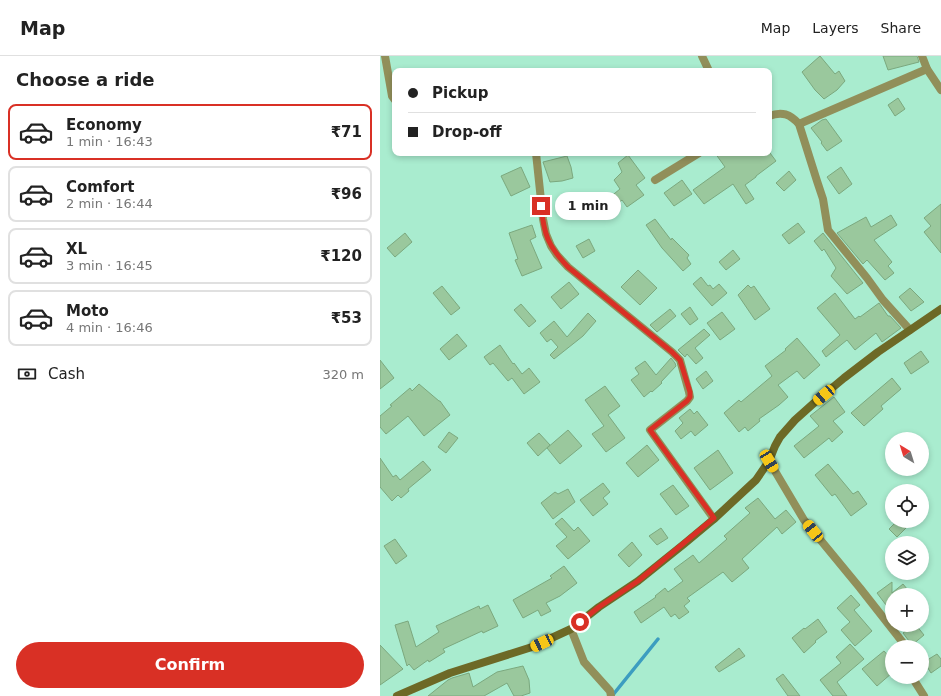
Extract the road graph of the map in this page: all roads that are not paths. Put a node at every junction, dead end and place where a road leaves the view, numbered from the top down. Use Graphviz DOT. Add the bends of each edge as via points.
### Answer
graph roads {
  1 [pos="385,56"];
  2 [pos="702,56"];
  3 [pos="922,56"];
  4 [pos="708,68"];
  5 [pos="927,69"];
  6 [pos="941,90"];
  7 [pos="392,96"];
  8 [pos="772,115"];
  9 [pos="799,124"];
  10 [pos="536,156"];
  11 [pos="694,156"];
  12 [pos="655,180"];
  13 [pos="941,309"];
  14 [pos="910,330"];
  15 [pos="769,461"];
  16 [pos="714,518"];
  17 [pos="571,629"];
  18 [pos="901,640"];
  19 [pos="916,684"];
  20 [pos="410,694"];
  21 [pos="397,696"];
  22 [pos="611,696"];
  23 [pos="924,696"];
  1 -- 7 [label="street"];
  2 -- 4 [label="street"];
  3 -- 5 [label="street"];
  5 -- 6 [label="street"];
  5 -- 9 [label="street"];
  8 -- 9 [label="street" via="784,113"];
  9 -- 14 [label="street" via="823,199 828,230"];
  10 -- 16 [label="street" via="546,234 557,255 680,360 690,397 650,430"];
  11 -- 12 [label="street"];
  13 -- 14 [label="main road"];
  14 -- 15 [label="main road" via="844,378 794,420 775,446"];
  15 -- 16 [label="main road" via="756,480"];
  15 -- 18 [label="street" via="804,520"];
  16 -- 17 [label="main road" via="638,581"];
  17 -- 20 [label="main road" via="532,648 450,673"];
  17 -- 22 [label="street" via="584,662 610,691"];
  19 -- 23 [label="street"];
  20 -- 21 [label="main road"];
}
